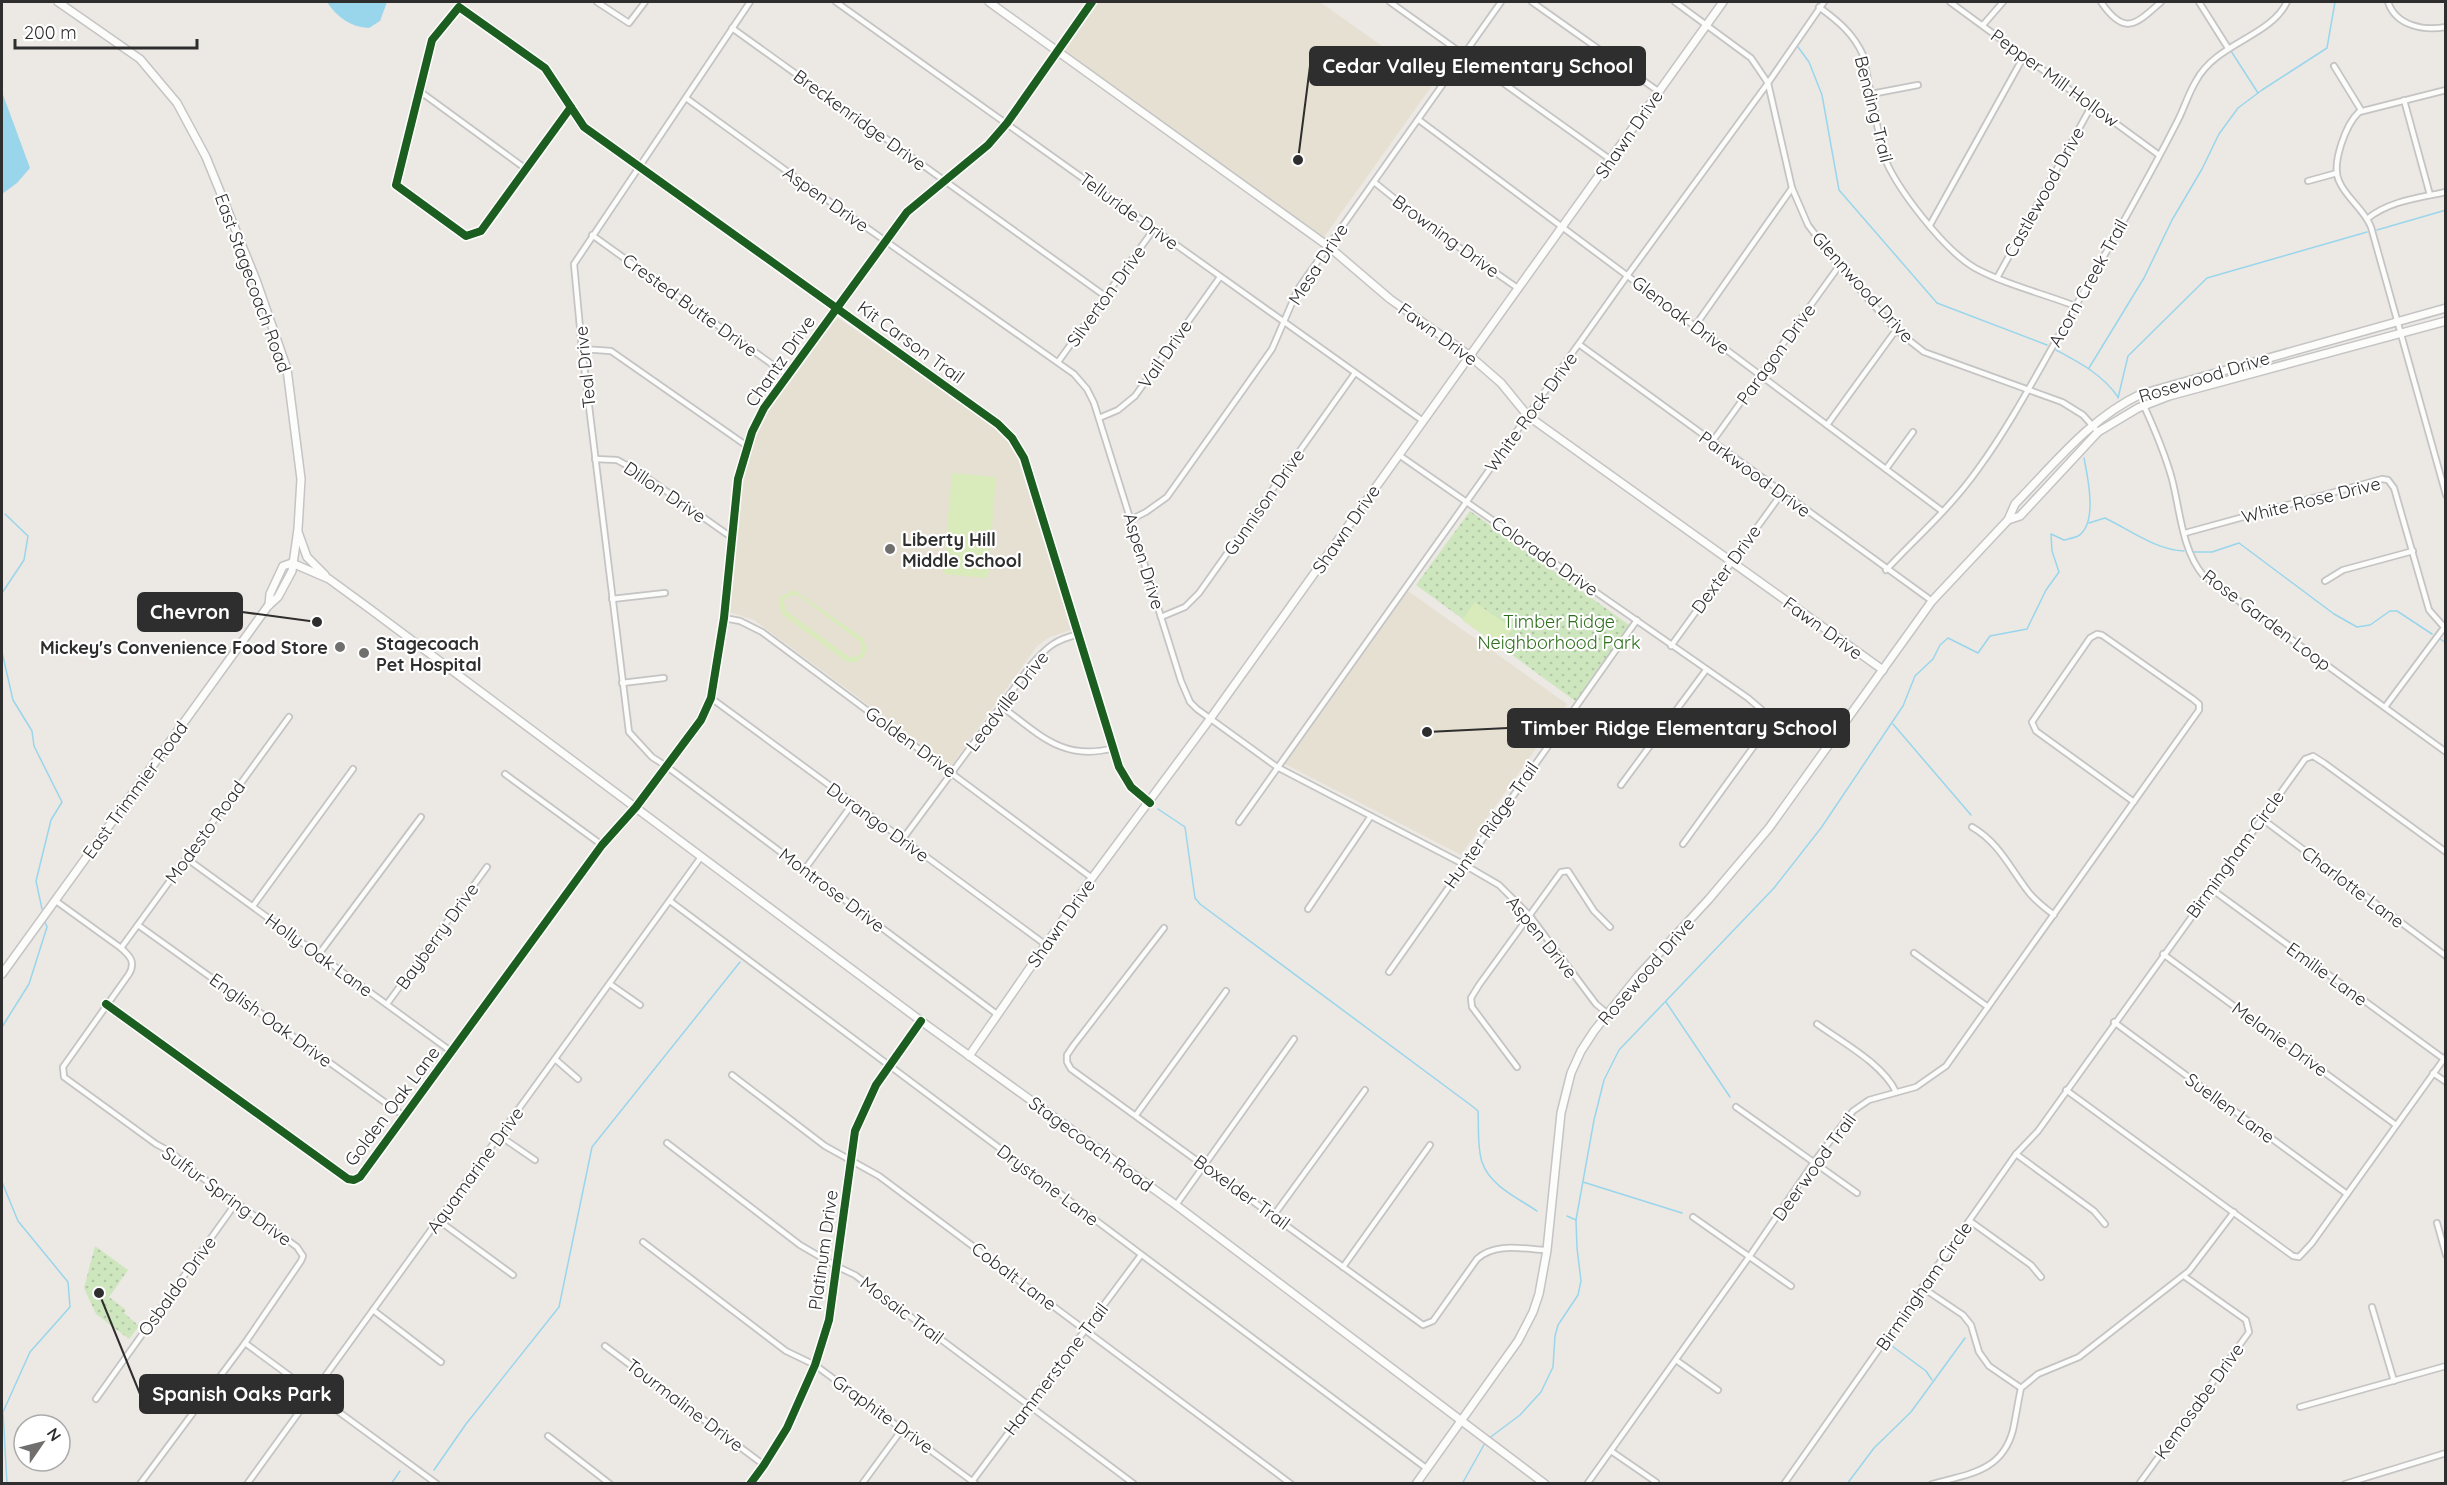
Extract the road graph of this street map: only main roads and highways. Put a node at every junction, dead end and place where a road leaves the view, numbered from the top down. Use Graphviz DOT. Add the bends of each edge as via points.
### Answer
graph roads {
  1 [pos="58,2"];
  2 [pos="989,2"];
  3 [pos="1092,2"];
  4 [pos="1723,2"];
  5 [pos="1057,50"];
  6 [pos="2445,309"];
  7 [pos="2445,321"];
  8 [pos="1470,356"];
  9 [pos="2008,520"];
  10 [pos="298,530"];
  11 [pos="292,563"];
  12 [pos="329,579"];
  13 [pos="1883,670"];
  14 [pos="636,807"];
  15 [pos="2,974"];
  16 [pos="969,1056"];
  17 [pos="1461,1419"];
  18 [pos="1416,1484"];
  19 [pos="1545,1484"];
  1 -- 10 [label="main road, East Stagecoach Road" via="140,58 177,103 206,157 287,369 302,479"];
  2 -- 5 [label="main road, Fawn Drive"];
  3 -- 5 [label="main road, Chantz Drive"];
  4 -- 8 [label="main road, Shawn Drive"];
  5 -- 8 [label="main road, Fawn Drive" via="1328,246 1390,299"];
  5 -- 14 [label="main road, Chantz Drive" via="1006,123 981,151 907,212 760,414 738,479 724,618 711,698 701,720"];
  6 -- 9 [label="main road, Rosewood Drive" via="2141,394 2118,404 2091,425 2015,504"];
  7 -- 9 [label="main road, Rosewood Drive" via="2144,406 2098,432 2020,516"];
  8 -- 13 [label="main road, Fawn Drive" via="1501,383 1528,416"];
  8 -- 16 [label="main road, Shawn Drive" via="1092,878"];
  9 -- 13 [label="main road, Rosewood Drive" via="1932,601"];
  10 -- 11 [label="main road, East Stagecoach Road"];
  10 -- 12 [label="main road" via="307,557"];
  11 -- 12 [label="main road"];
  11 -- 15 [label="main road, East Trimmier Road" via="283,566 268,606"];
  12 -- 14 [label="main road"];
  13 -- 17 [label="main road, Rosewood Drive" via="1751,851 1669,941 1581,1051 1565,1093 1539,1294 1527,1325"];
  14 -- 16 [label="main road, Stagecoach Road"];
  16 -- 17 [label="main road, Stagecoach Road"];
  17 -- 18 [label="main road, Rosewood Drive"];
  17 -- 19 [label="main road, Stagecoach Road"];
}
